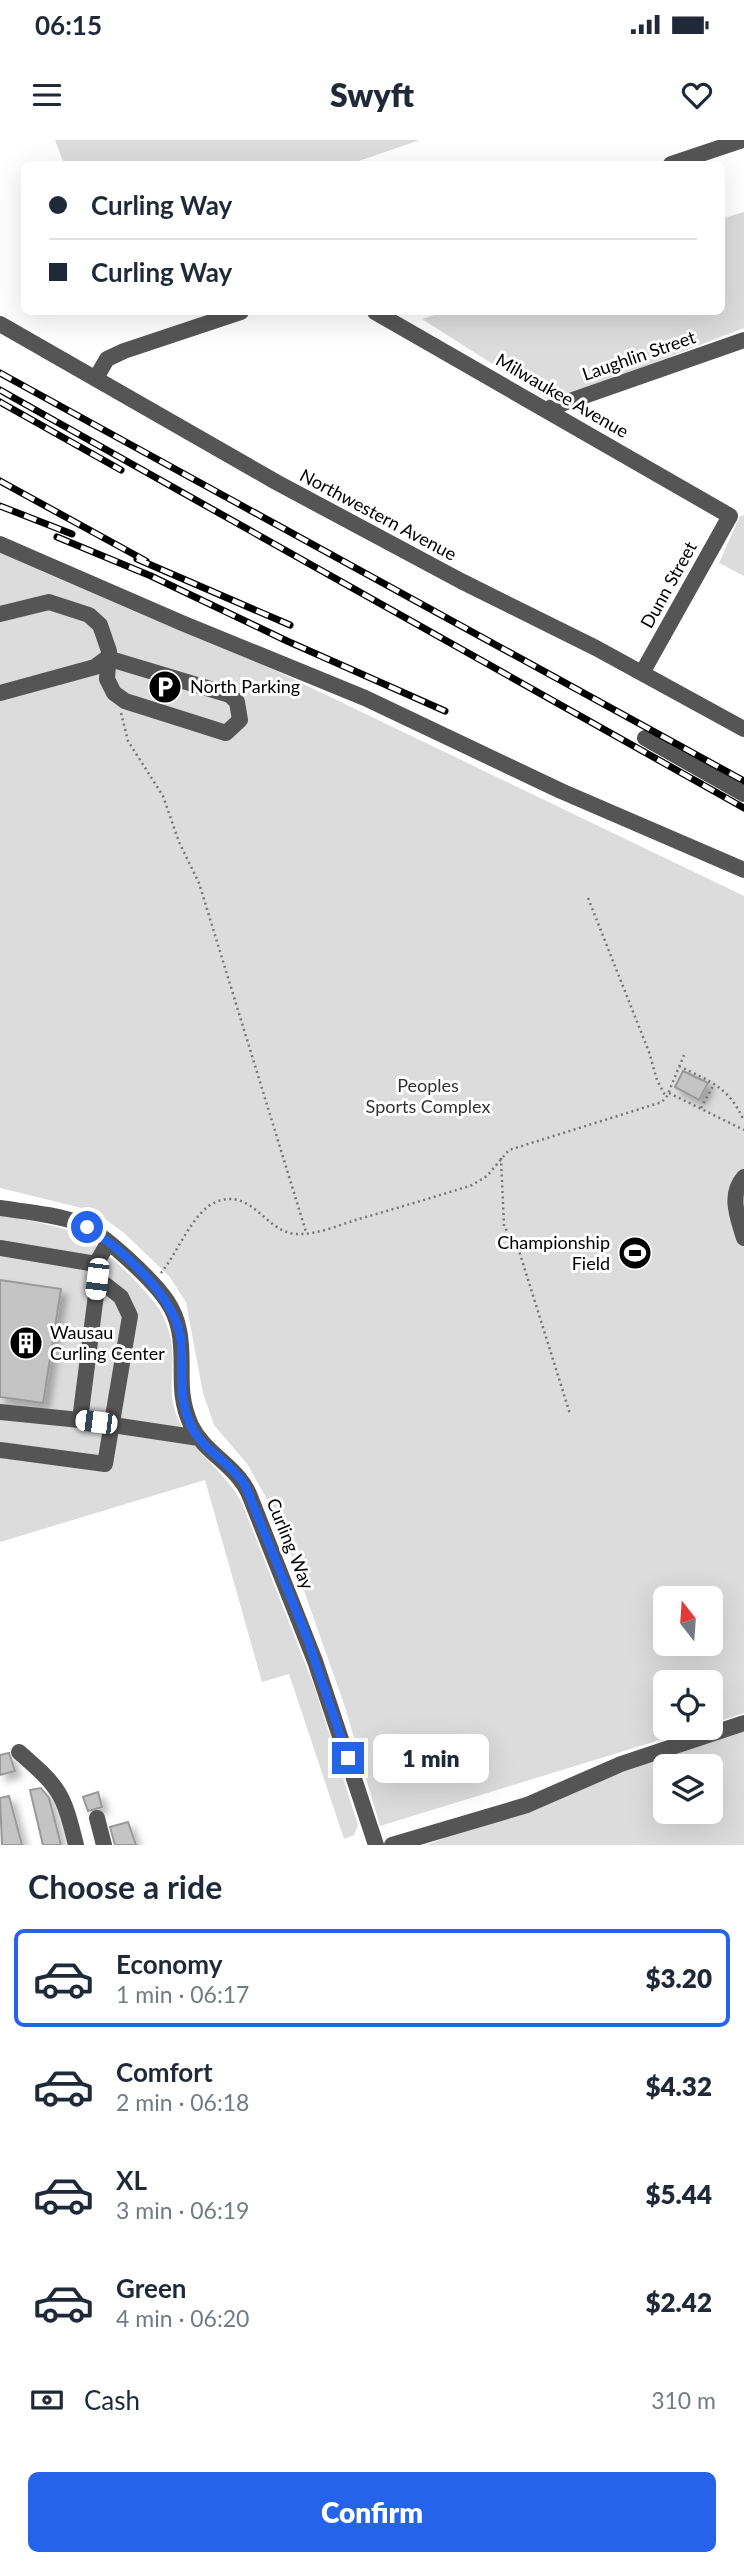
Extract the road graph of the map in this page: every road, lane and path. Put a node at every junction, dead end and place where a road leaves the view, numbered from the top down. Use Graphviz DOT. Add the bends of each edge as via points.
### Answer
graph roads {
  1 [pos="743,140"];
  2 [pos="680,161"];
  3 [pos="232,315"];
  4 [pos="379,315"];
  5 [pos="0,324"];
  6 [pos="744,340"];
  7 [pos="96,379"];
  8 [pos="547,409"];
  9 [pos="730,516"];
  10 [pos="0,544"];
  11 [pos="0,614"];
  12 [pos="107,659"];
  13 [pos="642,673"];
  14 [pos="0,693"];
  15 [pos="119,696"];
  16 [pos="744,729"];
  17 [pos="645,738"];
  18 [pos="744,794"];
  19 [pos="744,870"];
  20 [pos="588,898"];
  21 [pos="684,1055"];
  22 [pos="680,1066"];
  23 [pos="714,1083"];
  24 [pos="668,1093"];
  25 [pos="666,1097"];
  26 [pos="701,1108"];
  27 [pos="744,1121"];
  28 [pos="744,1130"];
  29 [pos="501,1158"];
  30 [pos="744,1177"];
  31 [pos="0,1208"];
  32 [pos="306,1233"];
  33 [pos="744,1238"];
  34 [pos="108,1243"];
  35 [pos="0,1248"];
  36 [pos="97,1271"];
  37 [pos="151,1283"];
  38 [pos="0,1412"];
  39 [pos="570,1415"];
  40 [pos="80,1420"];
  41 [pos="112,1424"];
  42 [pos="198,1438"];
  43 [pos="0,1450"];
  44 [pos="744,1723"];
  45 [pos="19,1752"];
  46 [pos="97,1818"];
  47 [pos="76,1845"];
  48 [pos="104,1845"];
  49 [pos="376,1845"];
  50 [pos="391,1845"];
  1 -- 2 [label="street"];
  3 -- 7 [label="street" via="107,359"];
  4 -- 8 [label="street, Milwaukee Avenue"];
  5 -- 7 [label="street, Northwestern Avenue"];
  6 -- 8 [label="street, Laughlin Street"];
  7 -- 13 [label="street, Northwestern Avenue" via="289,489"];
  8 -- 9 [label="street, Milwaukee Avenue"];
  9 -- 13 [label="street, Dunn Street"];
  10 -- 19 [label="street" via="348,691"];
  11 -- 12 [label="street" via="49,602 89,615 100,625"];
  12 -- 14 [label="street" via="95,667"];
  12 -- 15 [label="street" via="109,686"];
  12 -- 15 [label="street" via="229,695 236,702 240,720 226,733"];
  13 -- 16 [label="street, Northwestern Avenue"];
  15 -- 32 [label="path" via="125,733 163,796 200,883"];
  17 -- 18 [label="street"];
  20 -- 25 [label="path"];
  21 -- 22 [label="path"];
  22 -- 23 [label="path"];
  22 -- 24 [label="path"];
  23 -- 26 [label="path"];
  23 -- 27 [label="path" via="733,1098"];
  24 -- 25 [label="path"];
  24 -- 26 [label="path"];
  25 -- 29 [label="path" via="643,1110 509,1150"];
  26 -- 28 [label="path"];
  29 -- 32 [label="path" via="487,1176 472,1185"];
  29 -- 39 [label="path" via="504,1226 520,1254"];
  30 -- 33 [label="street" via="735,1202"];
  31 -- 34 [label="street, Curling Way" via="69,1220"];
  32 -- 37 [label="path" via="288,1232 242,1200 217,1201 204,1209"];
  34 -- 36 [label="street"];
  34 -- 37 [label="street, Curling Way"];
  35 -- 36 [label="street"];
  36 -- 40 [label="street"];
  36 -- 41 [label="street" via="121,1297 130,1316"];
  37 -- 42 [label="street, Curling Way" via="178,1324 181,1394"];
  38 -- 40 [label="street"];
  40 -- 41 [label="street"];
  41 -- 42 [label="street"];
  41 -- 43 [label="street" via="105,1464"];
  42 -- 49 [label="street, Curling Way" via="236,1473 249,1494 315,1661"];
  44 -- 50 [label="street" via="621,1764 527,1805"];
  45 -- 47 [label="street" via="62,1796"];
  46 -- 48 [label="street"];
}
